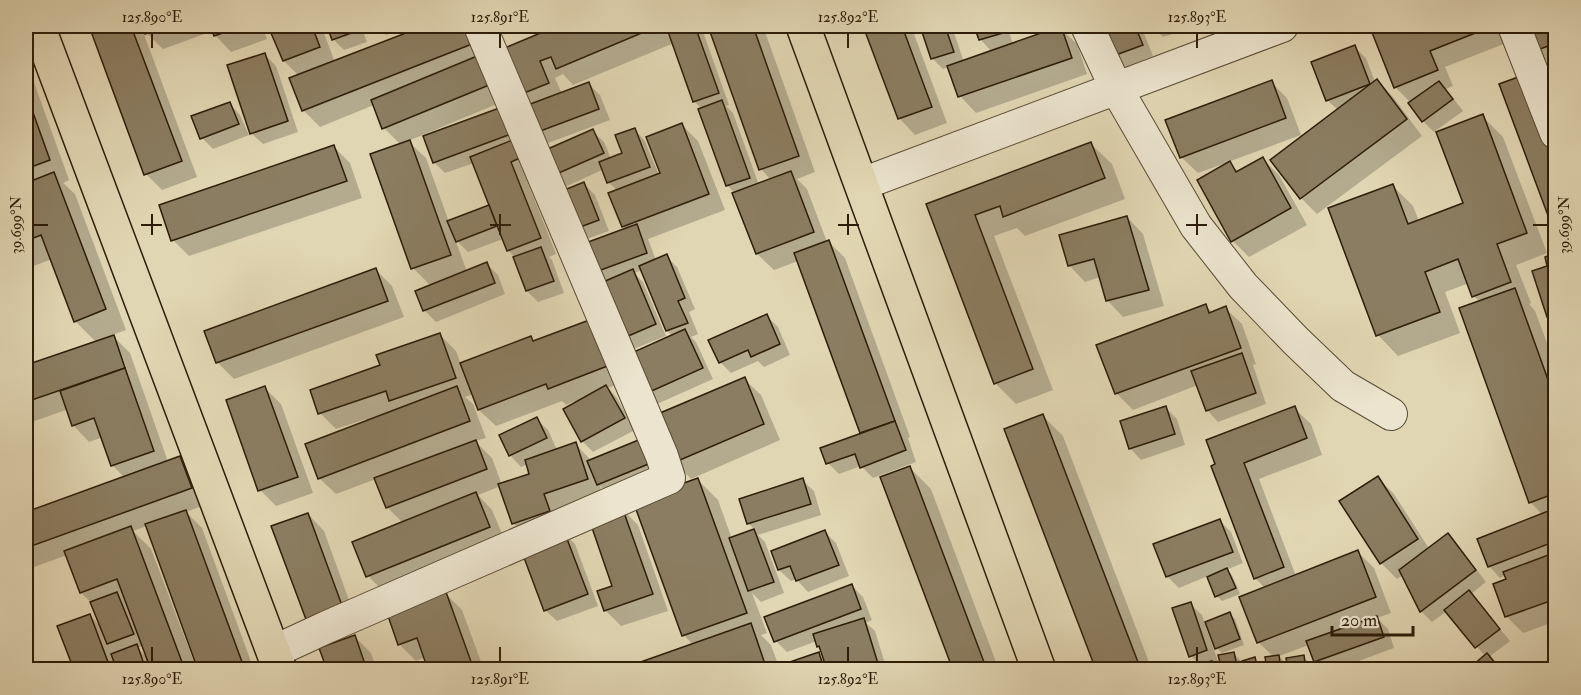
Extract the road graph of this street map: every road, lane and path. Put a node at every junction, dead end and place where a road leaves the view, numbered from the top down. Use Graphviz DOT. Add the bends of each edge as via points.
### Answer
graph roads {
  1 [pos="38,26"];
  2 [pos="480,26"];
  3 [pos="803,26"];
  4 [pos="1087,26"];
  5 [pos="1282,26"];
  6 [pos="1514,26"];
  7 [pos="1116,88"];
  8 [pos="1556,133"];
  9 [pos="862,184"];
  10 [pos="1391,414"];
  11 [pos="276,661"];
  12 [pos="1039,669"];
  1 -- 11 [label="main road"];
  2 -- 11 [label="street" via="669,478 327,627"];
  3 -- 9 [label="main road"];
  4 -- 7 [label="street"];
  5 -- 7 [label="street"];
  6 -- 8 [label="street"];
  7 -- 9 [label="street"];
  7 -- 10 [label="street" via="1196,226 1243,286 1343,386"];
  9 -- 12 [label="main road"];
}
